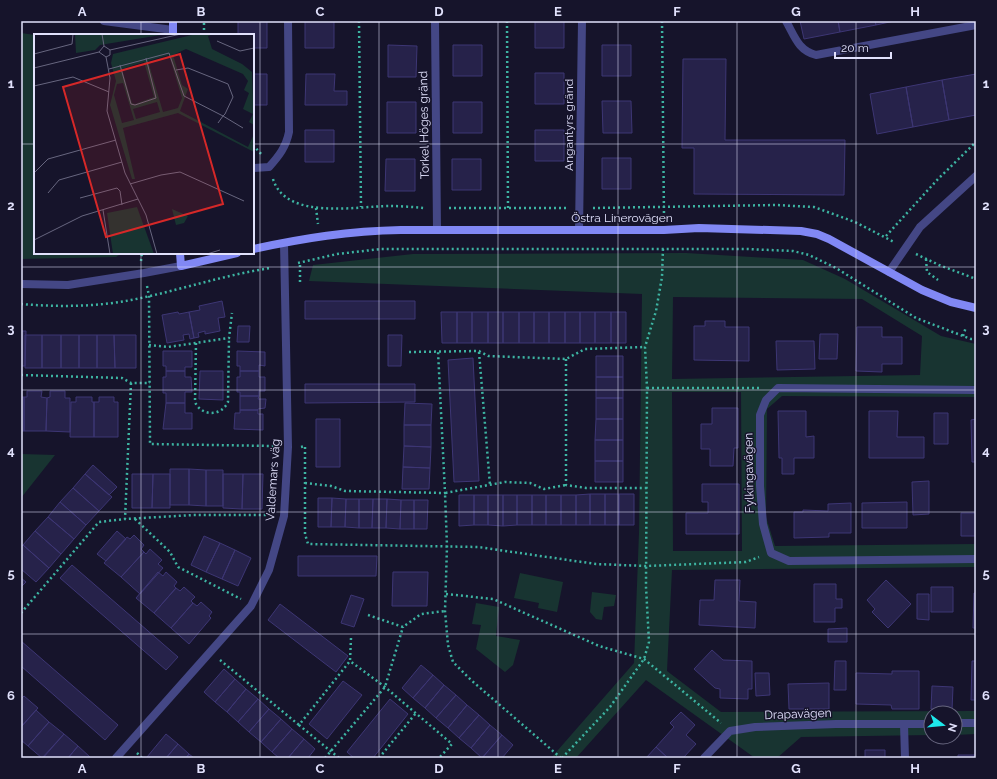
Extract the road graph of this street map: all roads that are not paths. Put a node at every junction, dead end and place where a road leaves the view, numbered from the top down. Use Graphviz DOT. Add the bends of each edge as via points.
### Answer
graph roads {
  1 [pos="104,21"];
  2 [pos="173,21"];
  3 [pos="288,21"];
  4 [pos="435,21"];
  5 [pos="582,21"];
  6 [pos="786,21"];
  7 [pos="976,24"];
  8 [pos="173,32"];
  9 [pos="254,168"];
  10 [pos="976,176"];
  11 [pos="437,230"];
  12 [pos="579,230"];
  13 [pos="284,242"];
  14 [pos="254,250"];
  15 [pos="180,254"];
  16 [pos="233,254"];
  17 [pos="181,266"];
  18 [pos="890,272"];
  19 [pos="21,284"];
  20 [pos="976,308"];
  21 [pos="976,390"];
  22 [pos="976,559"];
  23 [pos="963,723"];
  24 [pos="976,723"];
  25 [pos="904,724"];
  26 [pos="923,724"];
  27 [pos="116,758"];
  28 [pos="704,758"];
  29 [pos="905,758"];
  1 -- 8 [label="street"];
  2 -- 8 [label="street"];
  3 -- 9 [label="street" via="289,132 281,155 269,167"];
  4 -- 11 [label="street, Torkel Höges gränd"];
  5 -- 12 [label="street, Angantyrs gränd"];
  6 -- 7 [label="street" via="801,48 816,55"];
  10 -- 18 [label="street" via="920,227"];
  11 -- 12 [label="street, Östra Linerovägen"];
  11 -- 13 [label="street, Östra Linerovägen" via="361,231"];
  12 -- 18 [label="street, Östra Linerovägen" via="699,228 801,231 829,239"];
  13 -- 14 [label="street, Östra Linerovägen"];
  13 -- 27 [label="street, Valdemars väg" via="288,447 284,516 270,570 251,606"];
  15 -- 17 [label="street"];
  16 -- 17 [label="street"];
  17 -- 19 [label="street" via="68,285"];
  18 -- 20 [label="street, Östra Linerovägen" via="938,297"];
  21 -- 22 [label="street, Fylkingavägen" via="778,388 766,400 760,415 762,524 771,553 789,562"];
  23 -- 24 [label="street"];
  25 -- 26 [label="street, Drapavägen"];
  25 -- 28 [label="street, Drapavägen" via="755,727 730,731"];
  25 -- 29 [label="street"];
}
